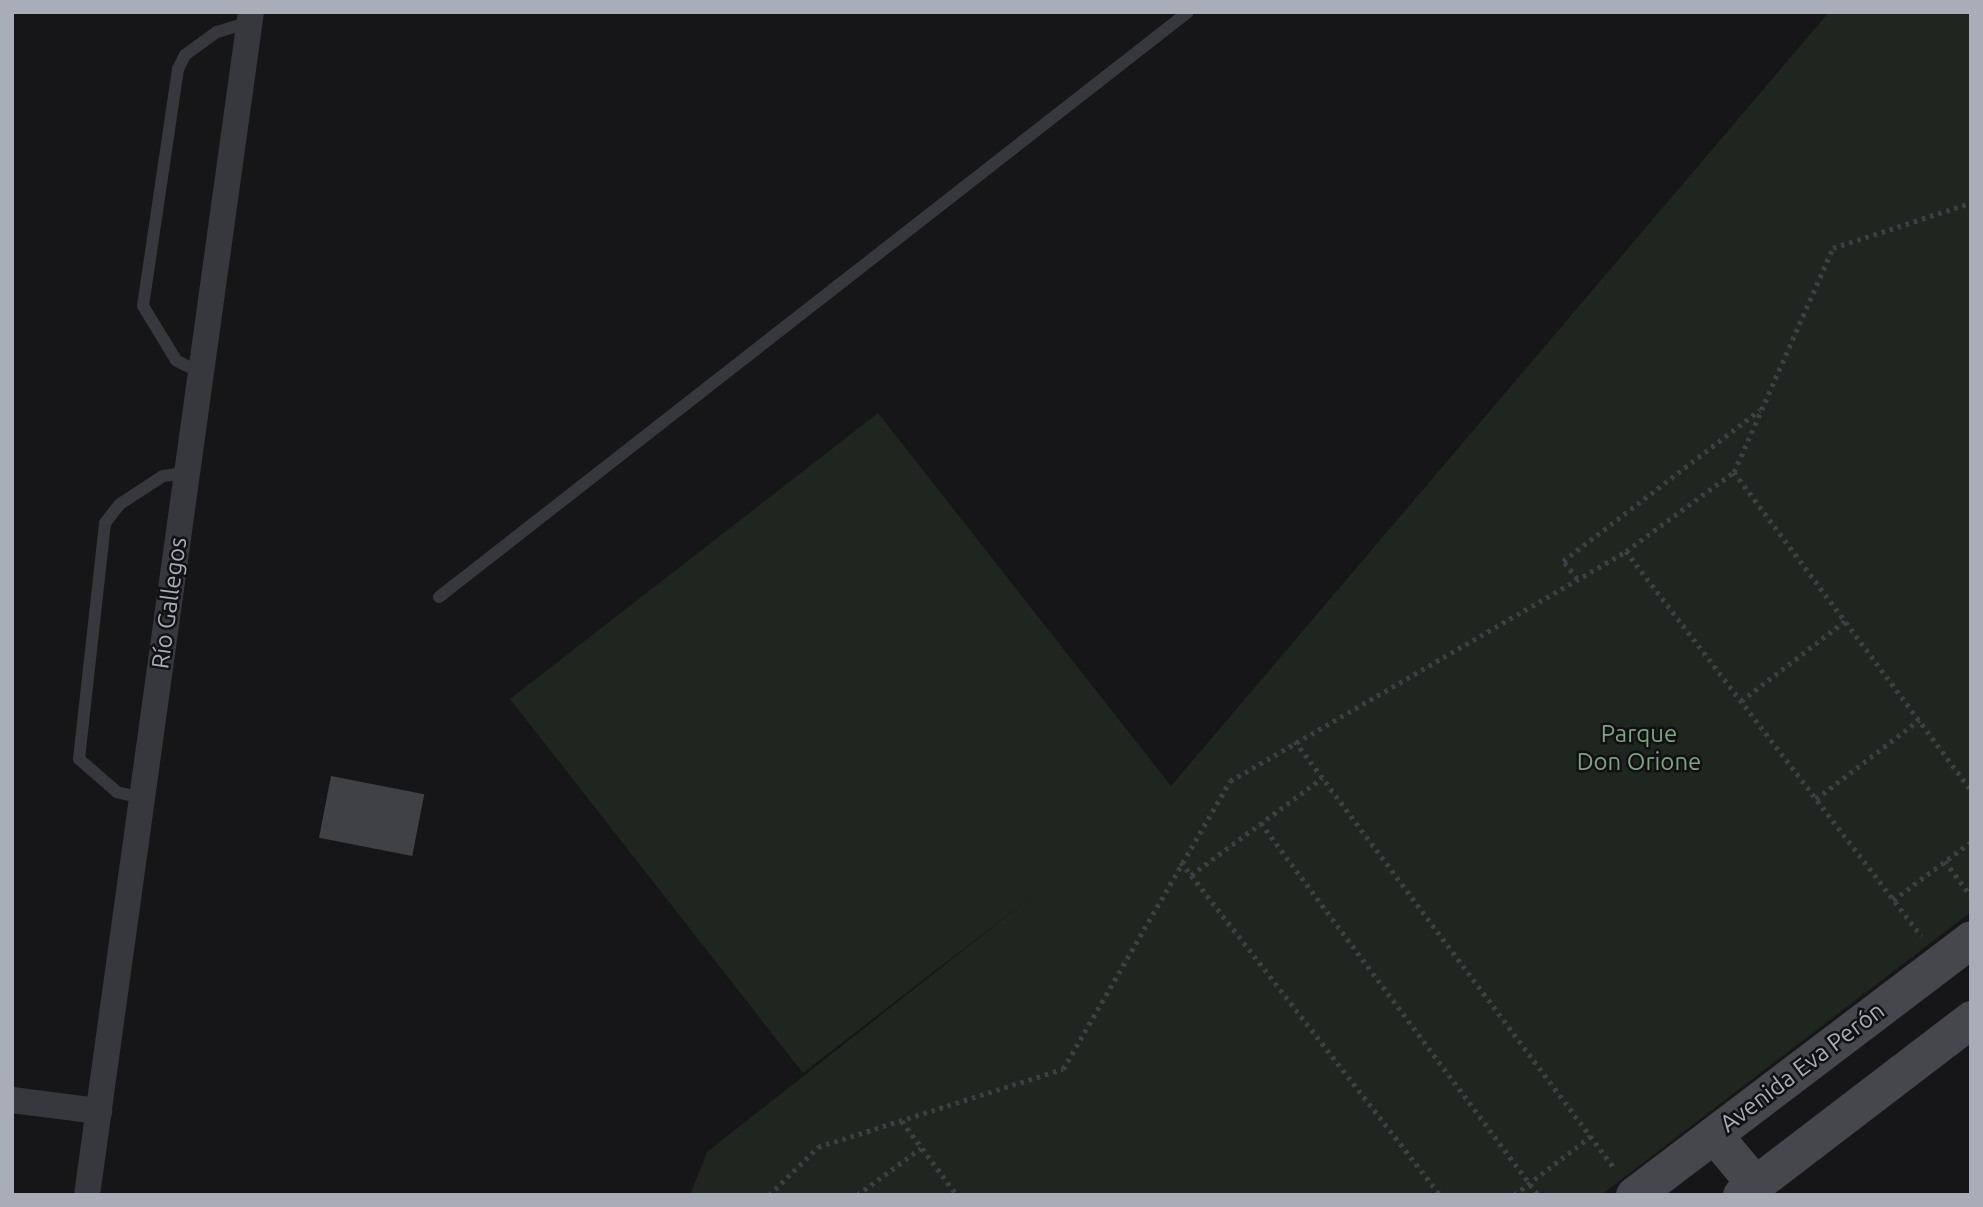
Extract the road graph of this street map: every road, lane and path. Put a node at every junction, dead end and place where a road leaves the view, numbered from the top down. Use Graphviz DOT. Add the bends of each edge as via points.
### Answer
graph roads {
  1 [pos="1188,12"];
  2 [pos="250,17"];
  3 [pos="1971,204"];
  4 [pos="201,373"];
  5 [pos="1760,410"];
  6 [pos="1734,472"];
  7 [pos="187,473"];
  8 [pos="1626,551"];
  9 [pos="1577,579"];
  10 [pos="439,597"];
  11 [pos="1845,621"];
  12 [pos="1741,701"];
  13 [pos="1919,720"];
  14 [pos="1295,741"];
  15 [pos="1322,778"];
  16 [pos="1971,790"];
  17 [pos="142,798"];
  18 [pos="1816,799"];
  19 [pos="1261,823"];
  20 [pos="1971,842"];
  21 [pos="1181,862"];
  22 [pos="1945,862"];
  23 [pos="1191,875"];
  24 [pos="1971,896"];
  25 [pos="1893,900"];
  26 [pos="1971,939"];
  27 [pos="1941,962"];
  28 [pos="1971,1019"];
  29 [pos="12,1100"];
  30 [pos="99,1111"];
  31 [pos="902,1121"];
  32 [pos="1714,1135"];
  33 [pos="1591,1136"];
  34 [pos="922,1148"];
  35 [pos="1530,1183"];
  36 [pos="1748,1189"];
  37 [pos="1634,1194"];
  38 [pos="87,1195"];
  39 [pos="769,1195"];
  40 [pos="857,1195"];
  41 [pos="957,1195"];
  42 [pos="1440,1195"];
  43 [pos="1514,1195"];
  44 [pos="1538,1195"];
  1 -- 10 [label="lane"];
  2 -- 4 [label="street, Río Gallegos"];
  2 -- 4 [label="lane" via="217,32 185,55 178,69 143,306 176,360"];
  3 -- 5 [label="path" via="1832,247"];
  4 -- 7 [label="street, Río Gallegos"];
  5 -- 6 [label="path"];
  5 -- 9 [label="path" via="1563,561"];
  6 -- 8 [label="path"];
  6 -- 11 [label="path"];
  7 -- 17 [label="street, Río Gallegos"];
  7 -- 17 [label="lane" via="163,476 120,504 104,523 79,759 117,792"];
  8 -- 9 [label="path"];
  8 -- 12 [label="path"];
  9 -- 14 [label="path"];
  11 -- 12 [label="path"];
  11 -- 13 [label="path"];
  12 -- 18 [label="path"];
  13 -- 16 [label="path"];
  13 -- 18 [label="path"];
  14 -- 15 [label="path"];
  14 -- 21 [label="path" via="1230,781"];
  15 -- 19 [label="path"];
  15 -- 33 [label="path"];
  17 -- 30 [label="street, Río Gallegos"];
  18 -- 25 [label="path"];
  19 -- 23 [label="path"];
  19 -- 35 [label="path"];
  20 -- 22 [label="path"];
  21 -- 23 [label="path"];
  21 -- 31 [label="path" via="1077,1055 1063,1069"];
  22 -- 24 [label="path"];
  22 -- 25 [label="path"];
  23 -- 42 [label="path"];
  25 -- 27 [label="path"];
  26 -- 27 [label="main road, Avenida Eva Perón"];
  27 -- 32 [label="main road, Avenida Eva Perón"];
  28 -- 36 [label="main road"];
  29 -- 30 [label="street"];
  30 -- 38 [label="street, Río Gallegos"];
  31 -- 34 [label="path"];
  31 -- 39 [label="path" via="818,1147"];
  32 -- 36 [label="main road"];
  32 -- 37 [label="main road, Avenida Eva Perón"];
  33 -- 35 [label="path"];
  33 -- 37 [label="path"];
  34 -- 40 [label="path"];
  34 -- 41 [label="path"];
  35 -- 43 [label="path"];
  35 -- 44 [label="path"];
}
